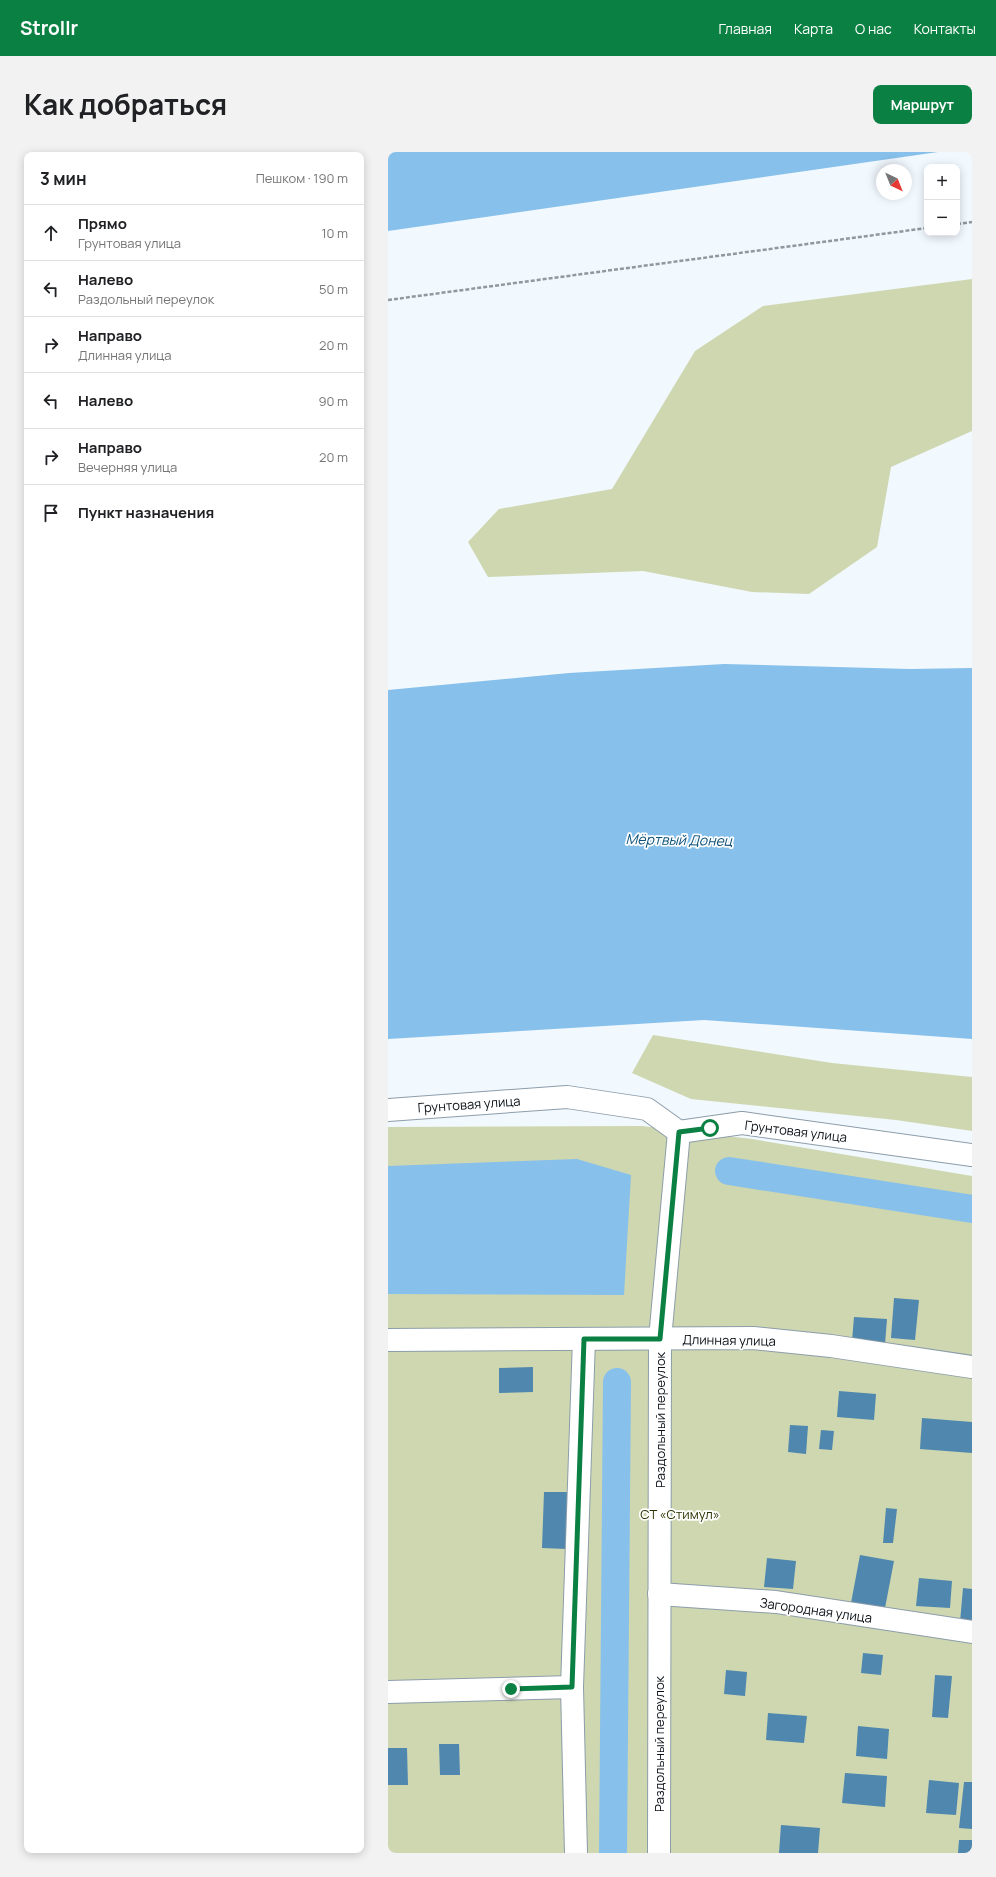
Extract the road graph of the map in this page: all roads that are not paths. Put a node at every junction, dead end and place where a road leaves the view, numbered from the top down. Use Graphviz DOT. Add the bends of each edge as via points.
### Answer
graph roads {
  1 [pos="388,1110"];
  2 [pos="679,1132"];
  3 [pos="972,1155"];
  4 [pos="584,1339"];
  5 [pos="660,1339"];
  6 [pos="388,1340"];
  7 [pos="972,1367"];
  8 [pos="660,1594"];
  9 [pos="972,1632"];
  10 [pos="572,1687"];
  11 [pos="388,1692"];
  12 [pos="576,1853"];
  13 [pos="659,1853"];
  1 -- 2 [label="street, Грунтовая улица" via="567,1097 647,1109"];
  2 -- 3 [label="street, Грунтовая улица" via="742,1123"];
  2 -- 5 [label="street, Раздольный переулок"];
  4 -- 5 [label="street, Длинная улица"];
  4 -- 6 [label="street, Длинная улица"];
  4 -- 10 [label="street"];
  5 -- 7 [label="street, Длинная улица" via="753,1338 831,1346"];
  5 -- 8 [label="street, Раздольный переулок"];
  8 -- 9 [label="street, Загородная улица" via="776,1602"];
  8 -- 13 [label="street, Раздольный переулок"];
  10 -- 11 [label="street"];
  10 -- 12 [label="street"];
}
